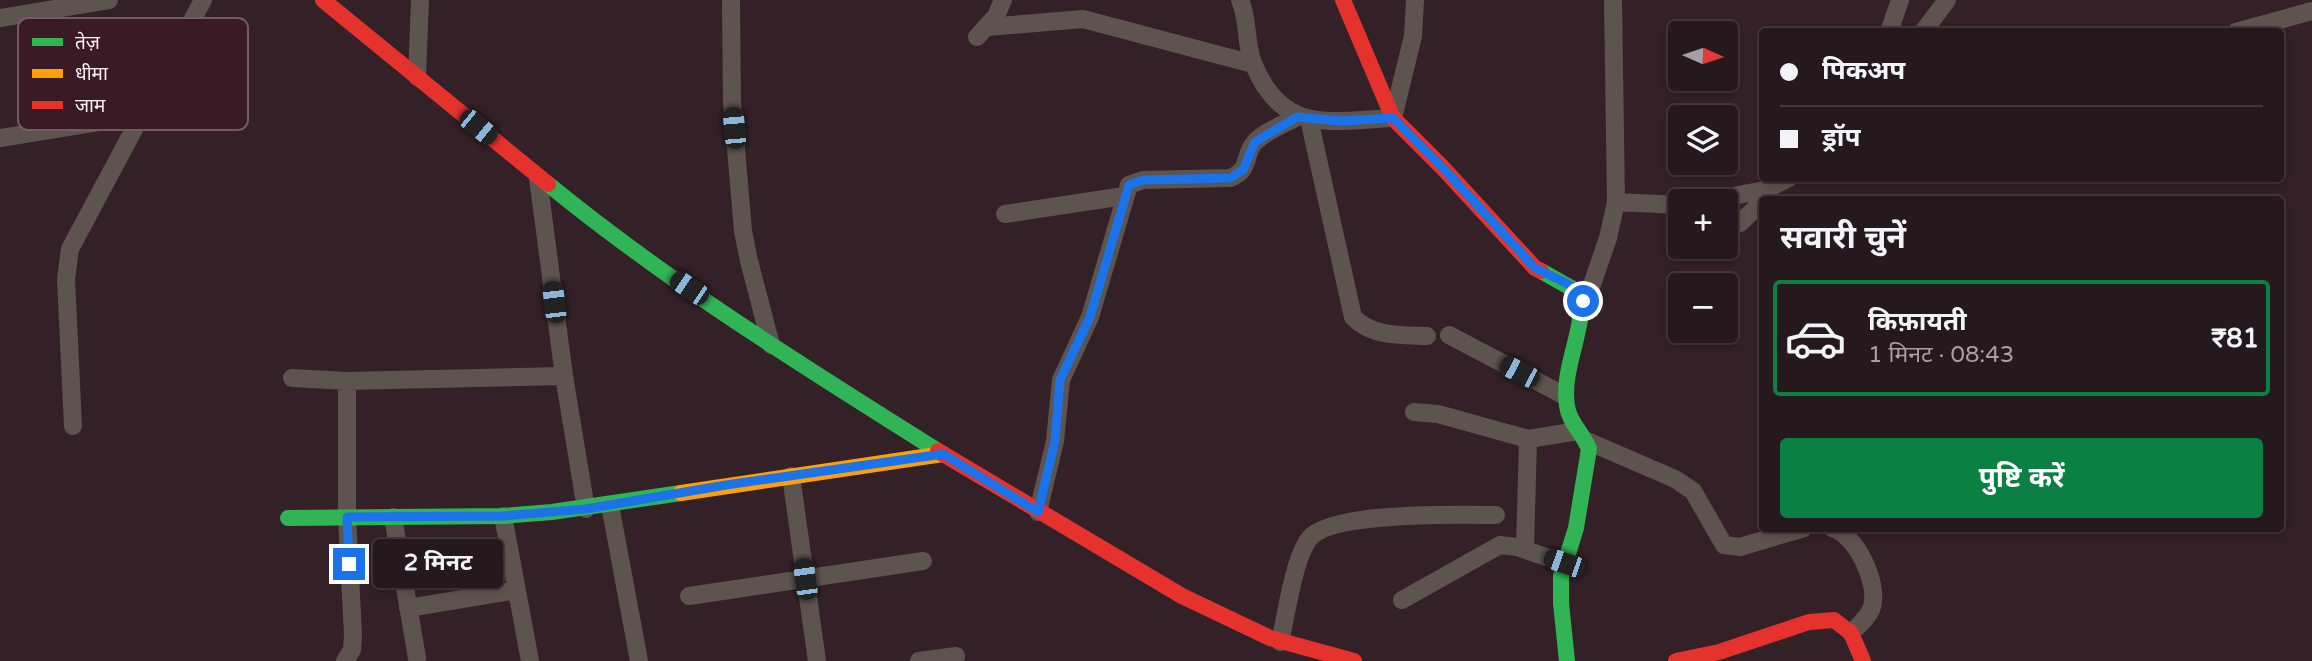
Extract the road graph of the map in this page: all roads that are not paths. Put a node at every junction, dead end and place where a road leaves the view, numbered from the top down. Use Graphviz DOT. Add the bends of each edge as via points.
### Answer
graph roads {
  1 [pos="110,0"];
  2 [pos="203,0"];
  3 [pos="323,0"];
  4 [pos="420,0"];
  5 [pos="731,0"];
  6 [pos="1003,0"];
  7 [pos="1240,0"];
  8 [pos="1343,0"];
  9 [pos="1415,0"];
  10 [pos="1613,0"];
  11 [pos="1900,0"];
  12 [pos="1947,0"];
  13 [pos="2312,11"];
  14 [pos="0,18"];
  15 [pos="193,18"];
  16 [pos="1890,28"];
  17 [pos="1926,28"];
  18 [pos="2250,28"];
  19 [pos="1253,64"];
  20 [pos="417,77"];
  21 [pos="1303,118"];
  22 [pos="1393,118"];
  23 [pos="47,130"];
  24 [pos="133,130"];
  25 [pos="0,138"];
  26 [pos="538,177"];
  27 [pos="1773,191"];
  28 [pos="1738,195"];
  29 [pos="1124,196"];
  30 [pos="1616,202"];
  31 [pos="1759,206"];
  32 [pos="1668,208"];
  33 [pos="1005,214"];
  34 [pos="1738,222"];
  35 [pos="1583,310"];
  36 [pos="1448,335"];
  37 [pos="1427,336"];
  38 [pos="771,345"];
  39 [pos="564,376"];
  40 [pos="292,378"];
  41 [pos="347,381"];
  42 [pos="1565,396"];
  43 [pos="1414,412"];
  44 [pos="73,426"];
  45 [pos="1582,436"];
  46 [pos="1528,439"];
  47 [pos="943,454"];
  48 [pos="791,476"];
  49 [pos="610,505"];
  50 [pos="586,509"];
  51 [pos="1038,512"];
  52 [pos="1496,515"];
  53 [pos="503,516"];
  54 [pos="347,517"];
  55 [pos="393,517"];
  56 [pos="288,518"];
  57 [pos="1791,532"];
  58 [pos="1839,532"];
  59 [pos="1525,550"];
  60 [pos="923,561"];
  61 [pos="1564,563"];
  62 [pos="805,579"];
  63 [pos="517,590"];
  64 [pos="689,596"];
  65 [pos="1402,600"];
  66 [pos="408,608"];
  67 [pos="1851,633"];
  68 [pos="1280,642"];
  69 [pos="956,656"];
  70 [pos="417,658"];
  71 [pos="345,661"];
  72 [pos="530,661"];
  73 [pos="639,661"];
  74 [pos="817,661"];
  75 [pos="919,661"];
  76 [pos="1354,661"];
  77 [pos="1567,661"];
  78 [pos="1676,661"];
  79 [pos="1863,661"];
  1 -- 14 [label="street"];
  2 -- 15 [label="street"];
  3 -- 20 [label="street"];
  4 -- 20 [label="street"];
  5 -- 38 [label="street" via="732,102 743,232"];
  6 -- 19 [label="street" via="982,32 1083,19"];
  7 -- 19 [label="street"];
  8 -- 22 [label="street"];
  9 -- 22 [label="street" via="1413,36"];
  10 -- 30 [label="street"];
  11 -- 16 [label="street"];
  12 -- 17 [label="street"];
  13 -- 18 [label="street"];
  19 -- 21 [label="street" via="1272,97"];
  20 -- 26 [label="street"];
  21 -- 22 [label="street"];
  21 -- 29 [label="street" via="1255,142 1238,175 1143,180 1129,185"];
  21 -- 37 [label="street" via="1353,317 1362,327 1378,332"];
  22 -- 35 [label="street" via="1535,268 1580,293"];
  23 -- 25 [label="street"];
  24 -- 44 [label="street" via="75,237 67,263"];
  26 -- 38 [label="street"];
  26 -- 39 [label="street"];
  27 -- 28 [label="street"];
  29 -- 33 [label="street"];
  29 -- 51 [label="street" via="1090,317 1060,380 1055,441"];
  30 -- 32 [label="street"];
  30 -- 35 [label="street"];
  31 -- 34 [label="street"];
  35 -- 42 [label="street"];
  36 -- 42 [label="street"];
  38 -- 47 [label="street"];
  39 -- 41 [label="street"];
  39 -- 50 [label="street"];
  40 -- 41 [label="street"];
  41 -- 54 [label="street"];
  42 -- 45 [label="street" via="1569,418"];
  43 -- 46 [label="street" via="1438,414"];
  45 -- 46 [label="street"];
  45 -- 57 [label="street" via="1693,491 1724,545 1740,547"];
  45 -- 61 [label="street" via="1589,458 1576,528"];
  46 -- 59 [label="street"];
  47 -- 48 [label="street"];
  47 -- 51 [label="street"];
  48 -- 49 [label="street"];
  48 -- 62 [label="street"];
  49 -- 50 [label="street"];
  49 -- 73 [label="street"];
  50 -- 53 [label="street"];
  51 -- 68 [label="street" via="1182,596"];
  52 -- 68 [label="street" via="1392,518 1317,531 1300,556"];
  53 -- 55 [label="street"];
  53 -- 63 [label="street"];
  54 -- 55 [label="street"];
  54 -- 56 [label="street"];
  54 -- 71 [label="street" via="353,635"];
  55 -- 66 [label="street"];
  58 -- 67 [label="street" via="1859,551 1873,594 1868,616"];
  59 -- 61 [label="street"];
  59 -- 65 [label="street" via="1500,545 1490,549"];
  60 -- 62 [label="street"];
  61 -- 77 [label="street" via="1560,589"];
  62 -- 64 [label="street"];
  62 -- 74 [label="street"];
  63 -- 66 [label="street"];
  63 -- 72 [label="street"];
  66 -- 70 [label="street"];
  67 -- 78 [label="street" via="1834,621 1809,622"];
  67 -- 79 [label="street"];
  68 -- 76 [label="street"];
  69 -- 75 [label="street"];
}
